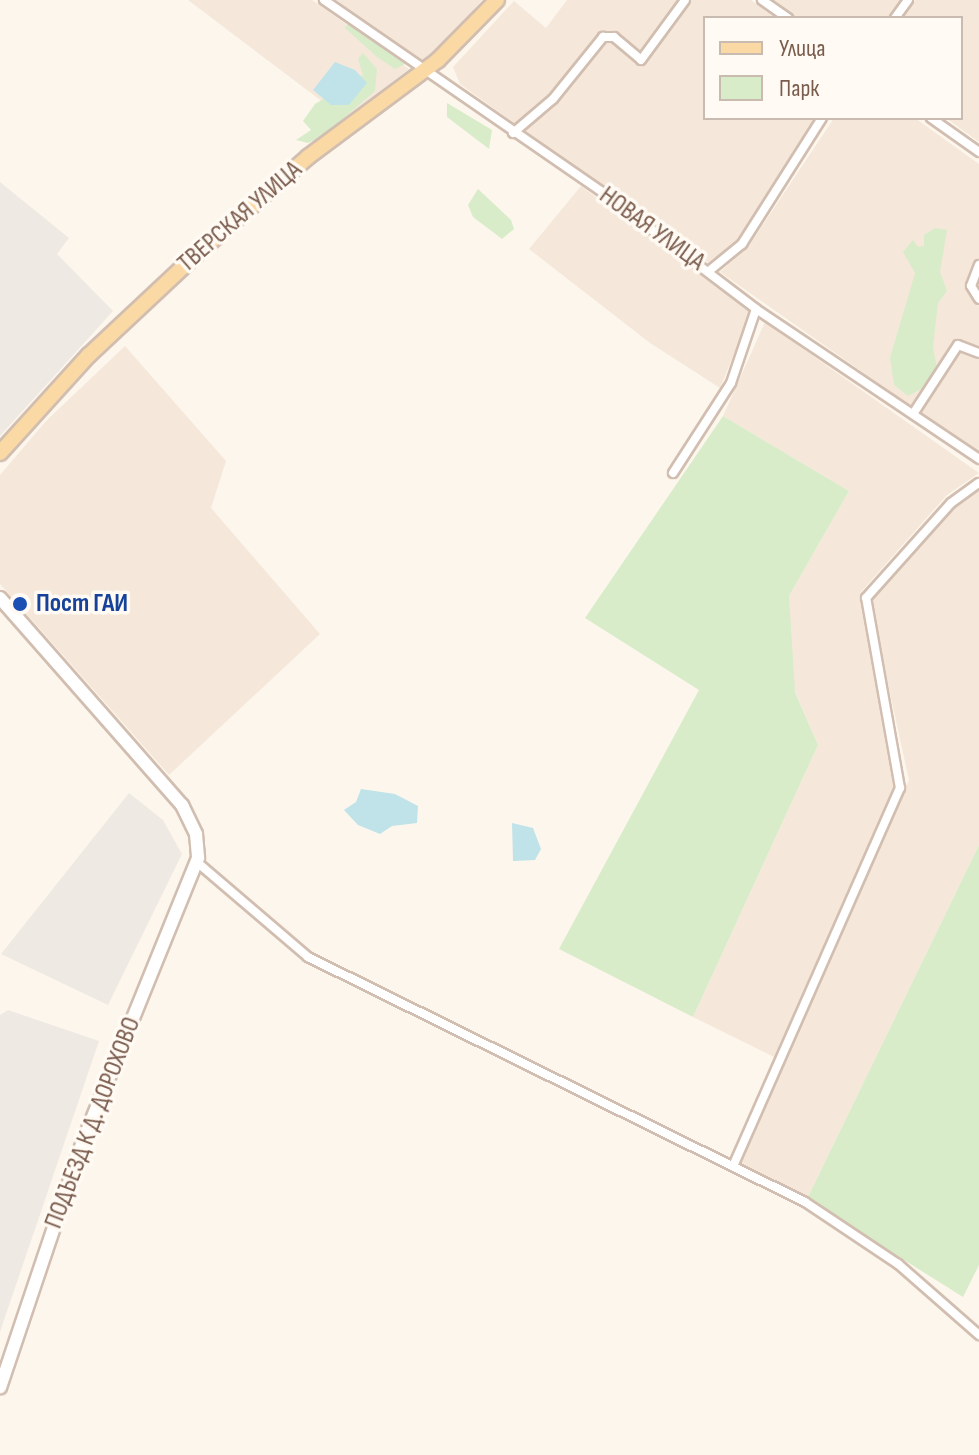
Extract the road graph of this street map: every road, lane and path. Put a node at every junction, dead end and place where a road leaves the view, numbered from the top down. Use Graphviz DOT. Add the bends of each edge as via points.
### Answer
graph roads {
  1 [pos="324,0"];
  2 [pos="497,0"];
  3 [pos="685,0"];
  4 [pos="762,0"];
  5 [pos="785,16"];
  6 [pos="424,71"];
  7 [pos="821,120"];
  8 [pos="934,120"];
  9 [pos="513,133"];
  10 [pos="979,152"];
  11 [pos="979,265"];
  12 [pos="709,271"];
  13 [pos="979,299"];
  14 [pos="756,309"];
  15 [pos="979,353"];
  16 [pos="913,414"];
  17 [pos="0,453"];
  18 [pos="979,459"];
  19 [pos="673,473"];
  20 [pos="979,483"];
  21 [pos="0,598"];
  22 [pos="198,863"];
  23 [pos="734,1164"];
  24 [pos="979,1335"];
  25 [pos="0,1387"];
  1 -- 6 [label="street, НОВАЯ УЛИЦА"];
  2 -- 6 [label="main road, ТВЕРСКАЯ УЛИЦА"];
  3 -- 9 [label="street" via="641,60 614,37 603,37 553,99"];
  4 -- 5 [label="street"];
  6 -- 9 [label="street, НОВАЯ УЛИЦА"];
  6 -- 17 [label="main road, ТВЕРСКАЯ УЛИЦА" via="308,157 200,251 89,355"];
  7 -- 12 [label="street" via="742,244"];
  8 -- 10 [label="street"];
  9 -- 12 [label="street, НОВАЯ УЛИЦА"];
  11 -- 13 [label="street" via="971,286"];
  12 -- 14 [label="street, НОВАЯ УЛИЦА"];
  14 -- 16 [label="street, НОВАЯ УЛИЦА"];
  14 -- 19 [label="street" via="731,383"];
  15 -- 16 [label="street" via="958,345"];
  16 -- 18 [label="street, НОВАЯ УЛИЦА"];
  20 -- 23 [label="street" via="951,503 866,598 900,788"];
  21 -- 22 [label="street" via="182,805 196,834"];
  22 -- 23 [label="street" via="308,957"];
  22 -- 25 [label="street, ПОДЪЕЗД К Д. ДОРОХОВО" via="83,1141"];
  23 -- 24 [label="street" via="864,1239"];
}
